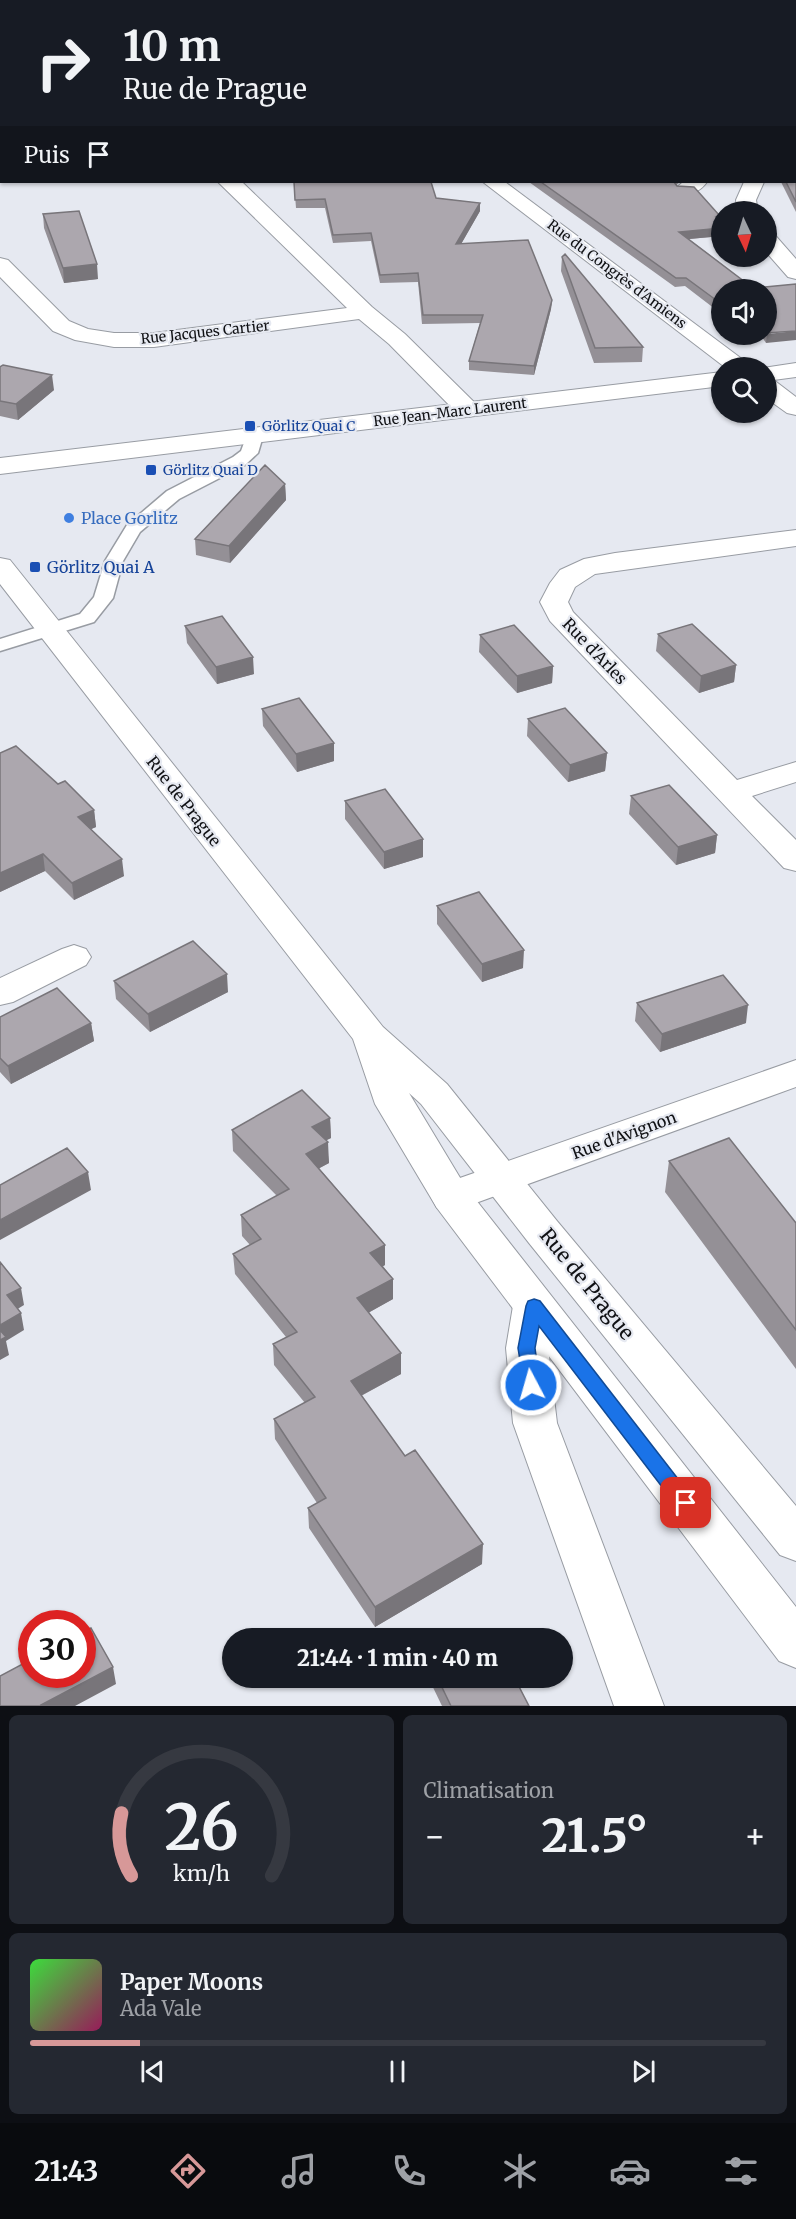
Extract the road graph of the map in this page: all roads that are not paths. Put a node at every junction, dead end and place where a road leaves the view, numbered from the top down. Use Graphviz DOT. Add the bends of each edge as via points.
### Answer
graph roads {
  1 [pos="229,183"];
  2 [pos="494,183"];
  3 [pos="754,183"];
  4 [pos="746,201"];
  5 [pos="777,251"];
  6 [pos="0,265"];
  7 [pos="796,272"];
  8 [pos="364,312"];
  9 [pos="727,357"];
  10 [pos="796,370"];
  11 [pos="777,373"];
  12 [pos="711,381"];
  13 [pos="777,394"];
  14 [pos="796,408"];
  15 [pos="468,410"];
  16 [pos="254,436"];
  17 [pos="0,466"];
  18 [pos="796,538"];
  19 [pos="0,566"];
  20 [pos="49,630"];
  21 [pos="0,645"];
  22 [pos="796,772"];
  23 [pos="731,792"];
  24 [pos="796,860"];
  25 [pos="74,957"];
  26 [pos="0,993"];
  27 [pos="370,1036"];
  28 [pos="796,1073"];
  29 [pos="502,1179"];
  30 [pos="451,1197"];
  31 [pos="534,1306"];
  32 [pos="796,1540"];
  33 [pos="796,1645"];
  34 [pos="639,1706"];
  1 -- 8 [label="street"];
  2 -- 9 [label="street, Rue du Congrès d'Amiens"];
  3 -- 4 [label="street"];
  5 -- 7 [label="street"];
  6 -- 8 [label="street, Rue Jacques Cartier" via="61,326 83,335 114,340 154,340"];
  8 -- 15 [label="street"];
  10 -- 11 [label="street"];
  12 -- 15 [label="street, Rue Jean-Marc Laurent"];
  13 -- 14 [label="street"];
  15 -- 16 [label="street, Rue Jean-Marc Laurent"];
  16 -- 17 [label="street, Rue Jean-Marc Laurent"];
  16 -- 20 [label="lane" via="249,453 239,461 173,495 134,529 114,561 104,598 87,618"];
  18 -- 23 [label="street, Rue d'Arles" via="585,567 570,574 560,586 555,602 560,615"];
  19 -- 20 [label="street, Rue de Prague"];
  20 -- 21 [label="lane"];
  20 -- 27 [label="street, Rue de Prague"];
  22 -- 23 [label="street"];
  23 -- 24 [label="street, Rue d'Arles"];
  25 -- 26 [label="street"];
  27 -- 29 [label="street, Rue de Prague" via="434,1094"];
  27 -- 30 [label="street, Rue de Prague" via="394,1104"];
  28 -- 29 [label="street, Rue d'Avignon"];
  29 -- 30 [label="street, Rue d'Avignon"];
  29 -- 32 [label="street, Rue de Prague"];
  30 -- 31 [label="street, Rue de Prague"];
  31 -- 33 [label="street, Rue de Prague"];
  31 -- 34 [label="street" via="527,1348 535,1423"];
}
